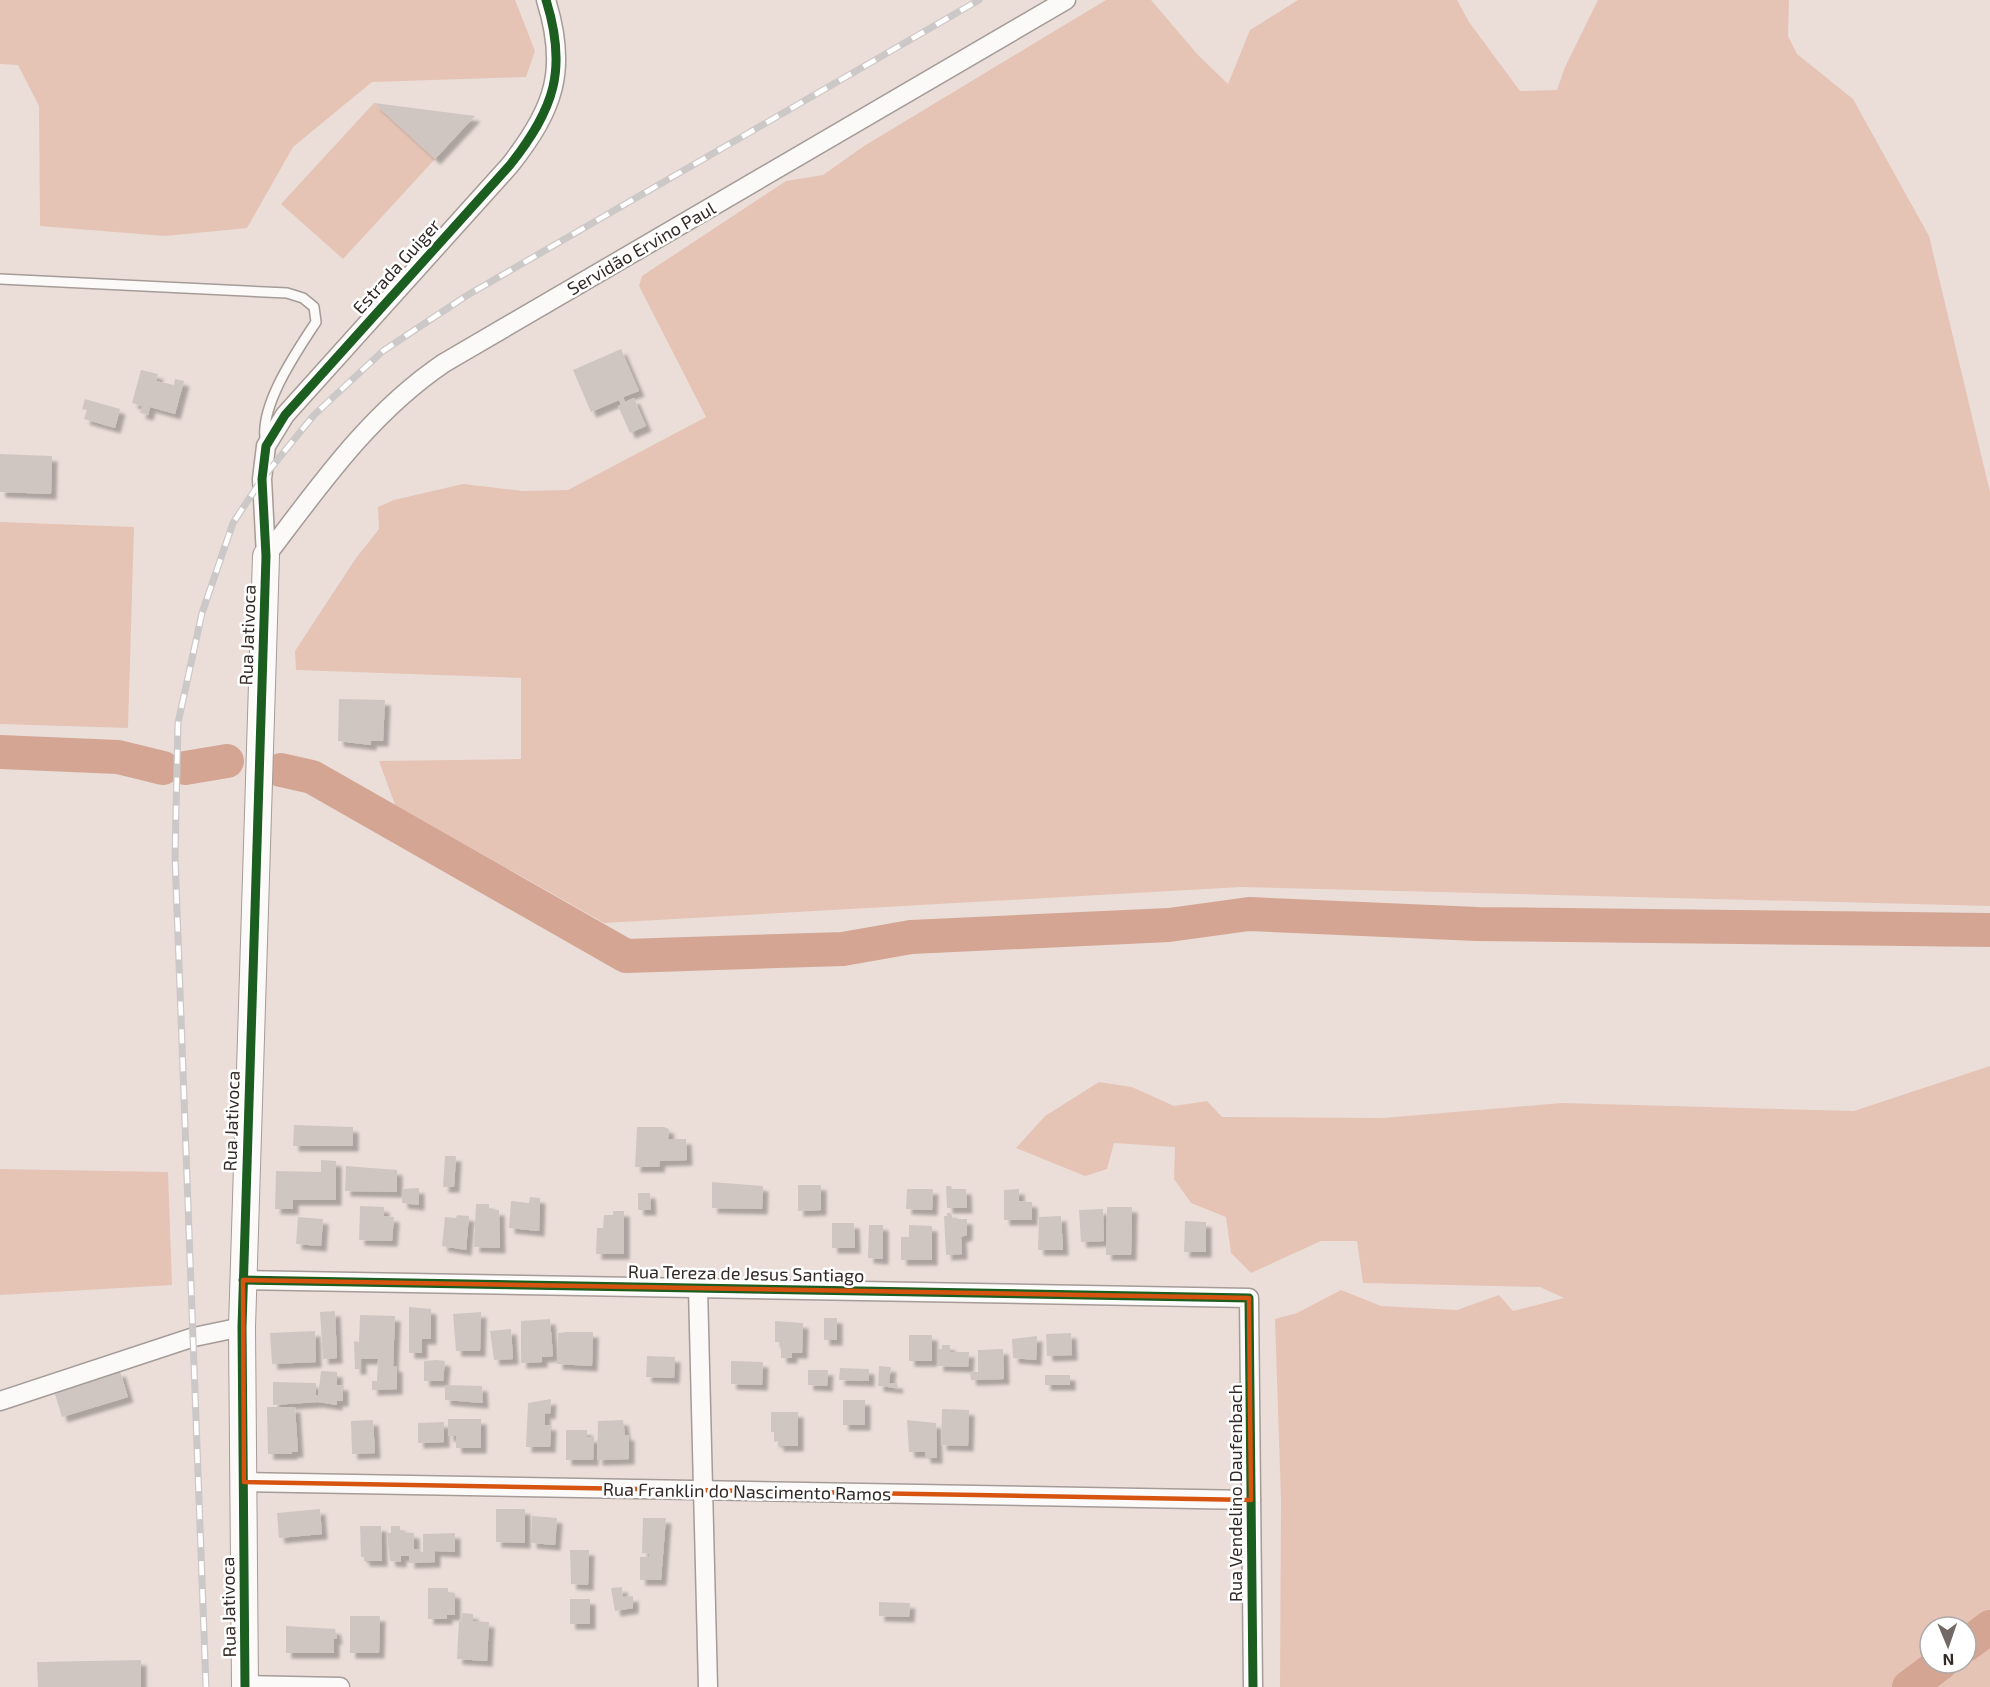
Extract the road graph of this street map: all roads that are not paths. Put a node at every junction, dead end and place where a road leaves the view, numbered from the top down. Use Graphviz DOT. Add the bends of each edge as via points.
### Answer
graph roads {
  1 [pos="546,0"];
  2 [pos="1066,0"];
  3 [pos="0,279"];
  4 [pos="266,446"];
  5 [pos="266,556"];
  6 [pos="243,1280"];
  7 [pos="698,1288"];
  8 [pos="1249,1298"];
  9 [pos="242,1327"];
  10 [pos="0,1401"];
  11 [pos="244,1482"];
  12 [pos="703,1490"];
  13 [pos="1251,1500"];
  14 [pos="245,1686"];
  15 [pos="340,1687"];
  16 [pos="708,1687"];
  17 [pos="1253,1687"];
  1 -- 4 [label="street, Estrada Guiger" via="554,25 555,79 534,134 285,415"];
  2 -- 5 [label="street, Servidão Ervino Paul" via="411,385 355,441"];
  3 -- 4 [label="lane" via="287,293 303,298 314,307 316,322 270,405 264,424"];
  4 -- 5 [label="street, Estrada Guiger" via="262,479"];
  5 -- 6 [label="street, Rua Jativoca"];
  6 -- 7 [label="street, Rua Tereza de Jesus Santiago"];
  6 -- 9 [label="street, Rua Jativoca"];
  7 -- 8 [label="street, Rua Tereza de Jesus Santiago"];
  7 -- 12 [label="street"];
  8 -- 13 [label="street, Rua Vendelino Daufenbach"];
  9 -- 10 [label="street" via="194,1337"];
  9 -- 11 [label="street, Rua Jativoca"];
  11 -- 12 [label="street, Rua Franklin do Nascimento Ramos"];
  11 -- 14 [label="street, Rua Jativoca"];
  12 -- 13 [label="street, Rua Franklin do Nascimento Ramos"];
  12 -- 16 [label="street"];
  13 -- 17 [label="street, Rua Vendelino Daufenbach"];
  14 -- 15 [label="street"];
}
